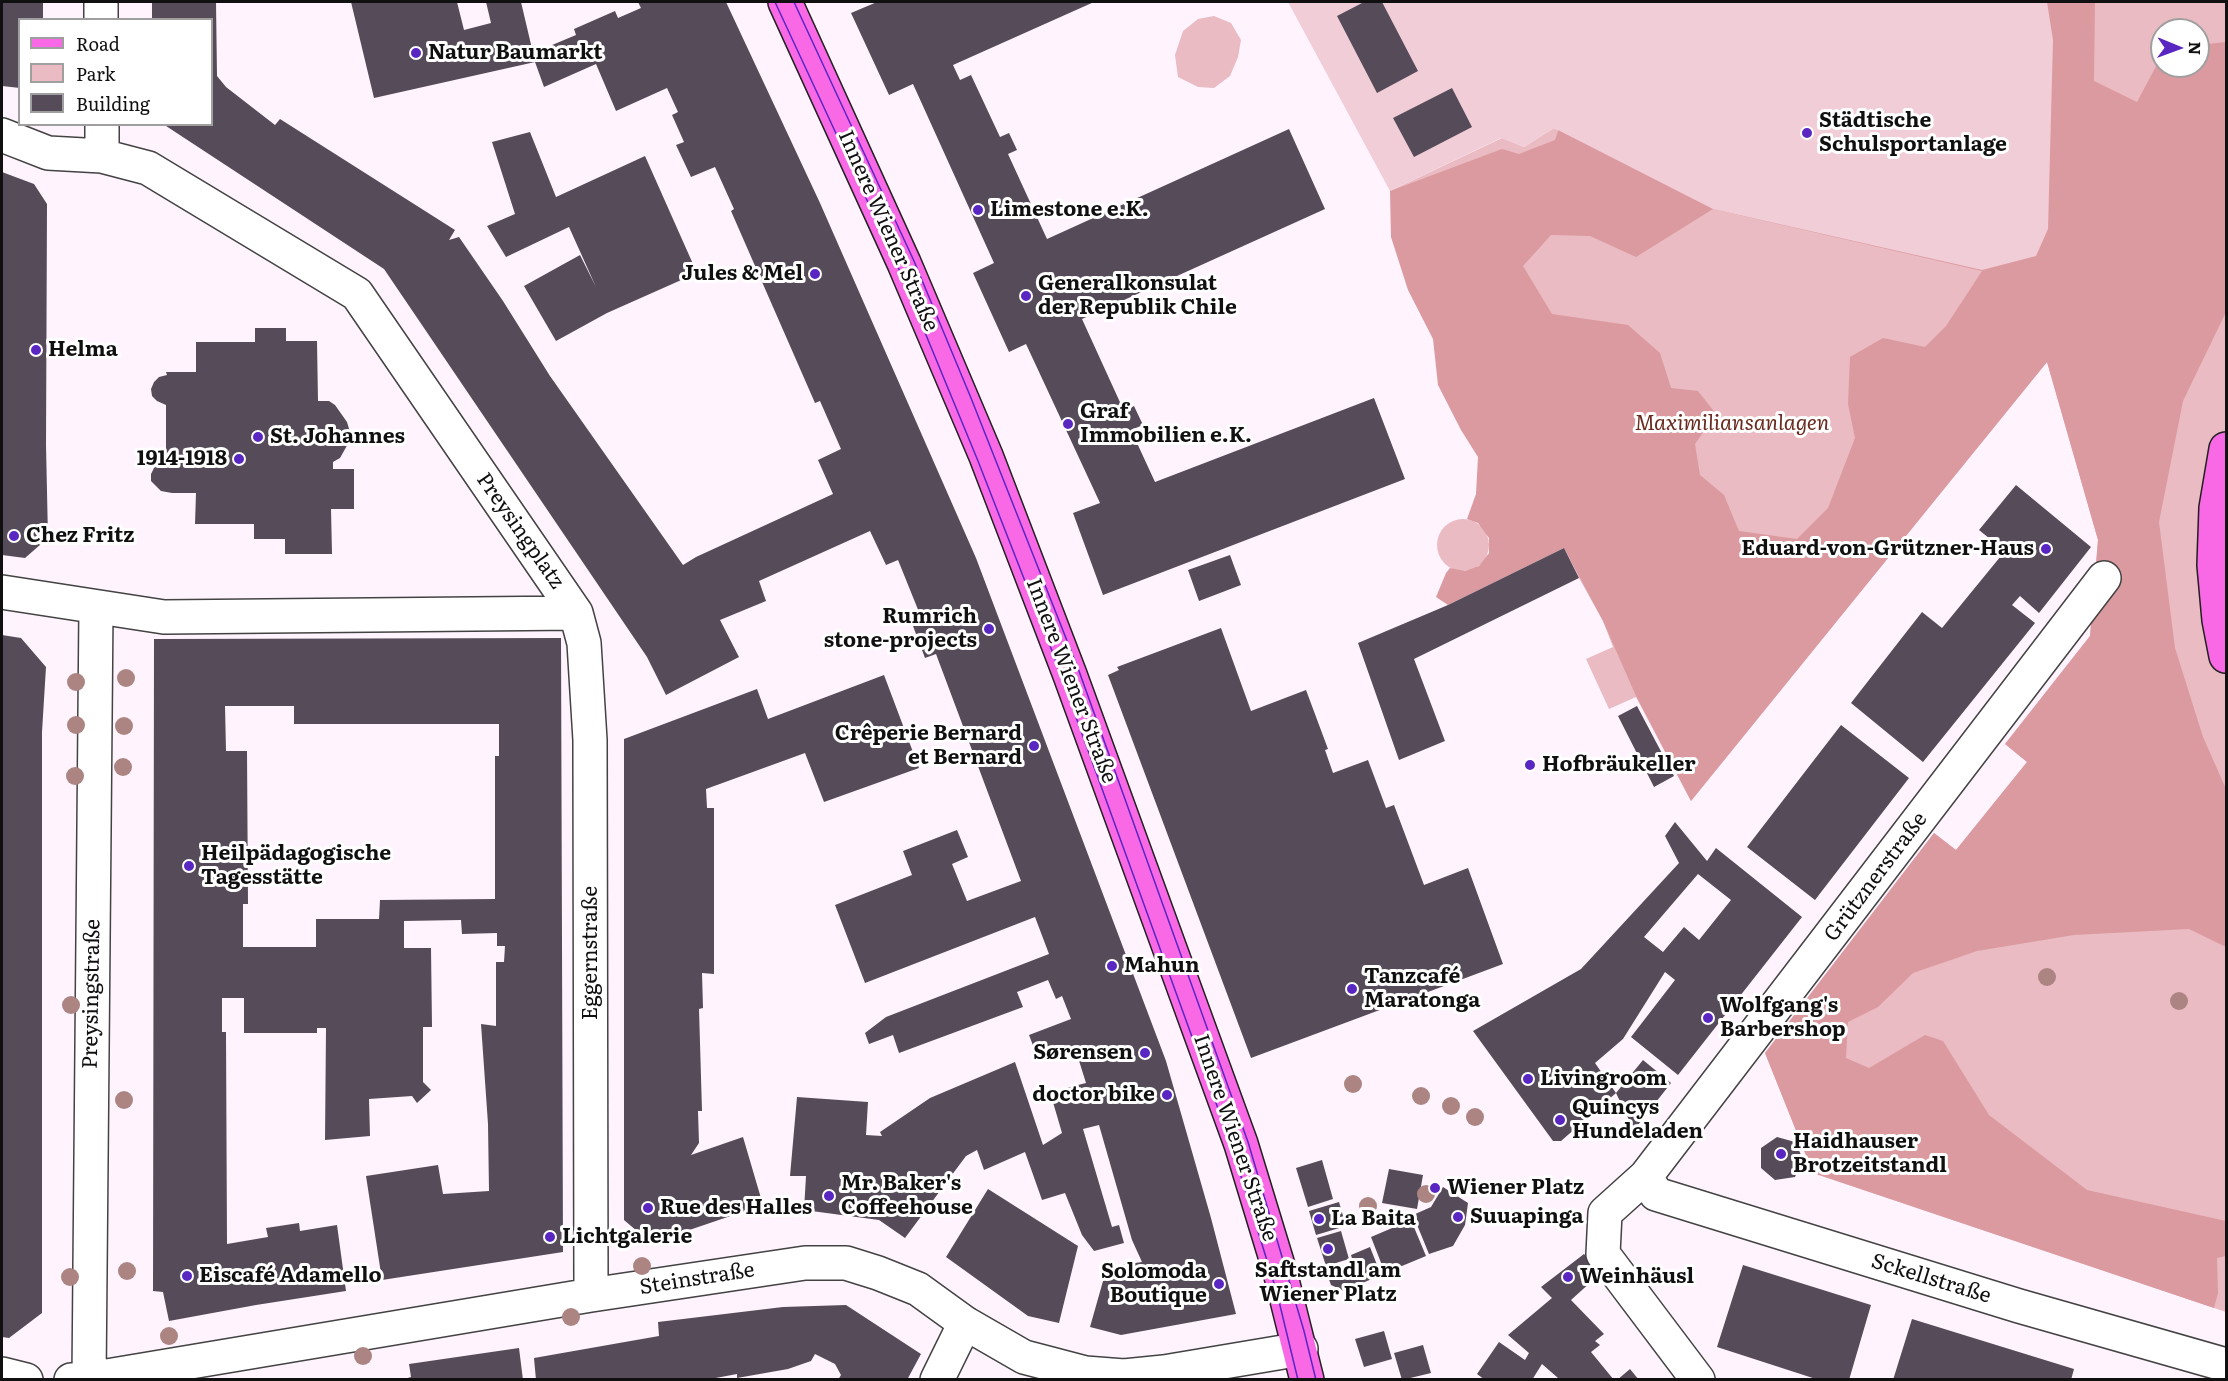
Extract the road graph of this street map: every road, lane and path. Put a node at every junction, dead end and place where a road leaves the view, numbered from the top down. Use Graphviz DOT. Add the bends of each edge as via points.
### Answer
graph roads {
  1 [pos="101,2"];
  2 [pos="785,2"];
  3 [pos="101,18"];
  4 [pos="2,135"];
  5 [pos="102,140"];
  6 [pos="2226,449"];
  7 [pos="2104,578"];
  8 [pos="2,592"];
  9 [pos="96,608"];
  10 [pos="576,613"];
  11 [pos="2226,656"];
  12 [pos="1647,1176"];
  13 [pos="591,1295"];
  14 [pos="965,1323"];
  15 [pos="1304,1364"];
  16 [pos="2226,1365"];
  17 [pos="2,1374"];
  18 [pos="89,1379"];
  19 [pos="26,1380"];
  20 [pos="71,1380"];
  21 [pos="937,1380"];
  22 [pos="1698,1380"];
  1 -- 3 [label="street"];
  2 -- 15 [label="main road, Innere Wiener Straße" via="917,292 986,456 1070,675 1241,1144"];
  4 -- 5 [label="street, Preysingplatz" via="48,153"];
  5 -- 10 [label="street, Preysingplatz" via="357,294"];
  6 -- 11 [label="main road" via="2216,508 2214,565"];
  7 -- 12 [label="street, Grütznerstraße"];
  8 -- 9 [label="street, Preysingplatz"];
  9 -- 10 [label="street, Preysingplatz" via="164,617"];
  9 -- 18 [label="street, Preysingstraße"];
  10 -- 13 [label="street, Eggernstraße" via="584,643 590,740"];
  12 -- 16 [label="street, Sckellstraße" via="1656,1194"];
  12 -- 22 [label="street, Grütznerstraße" via="1605,1213 1603,1254"];
  13 -- 14 [label="street, Steinstraße" via="805,1263 846,1263 918,1289"];
  13 -- 18 [label="street, Steinstraße"];
  14 -- 15 [label="street, Steinstraße" via="1024,1357 1085,1373 1124,1376"];
  14 -- 21 [label="street"];
  17 -- 19 [label="street"];
  18 -- 20 [label="street, Steinstraße"];
}
